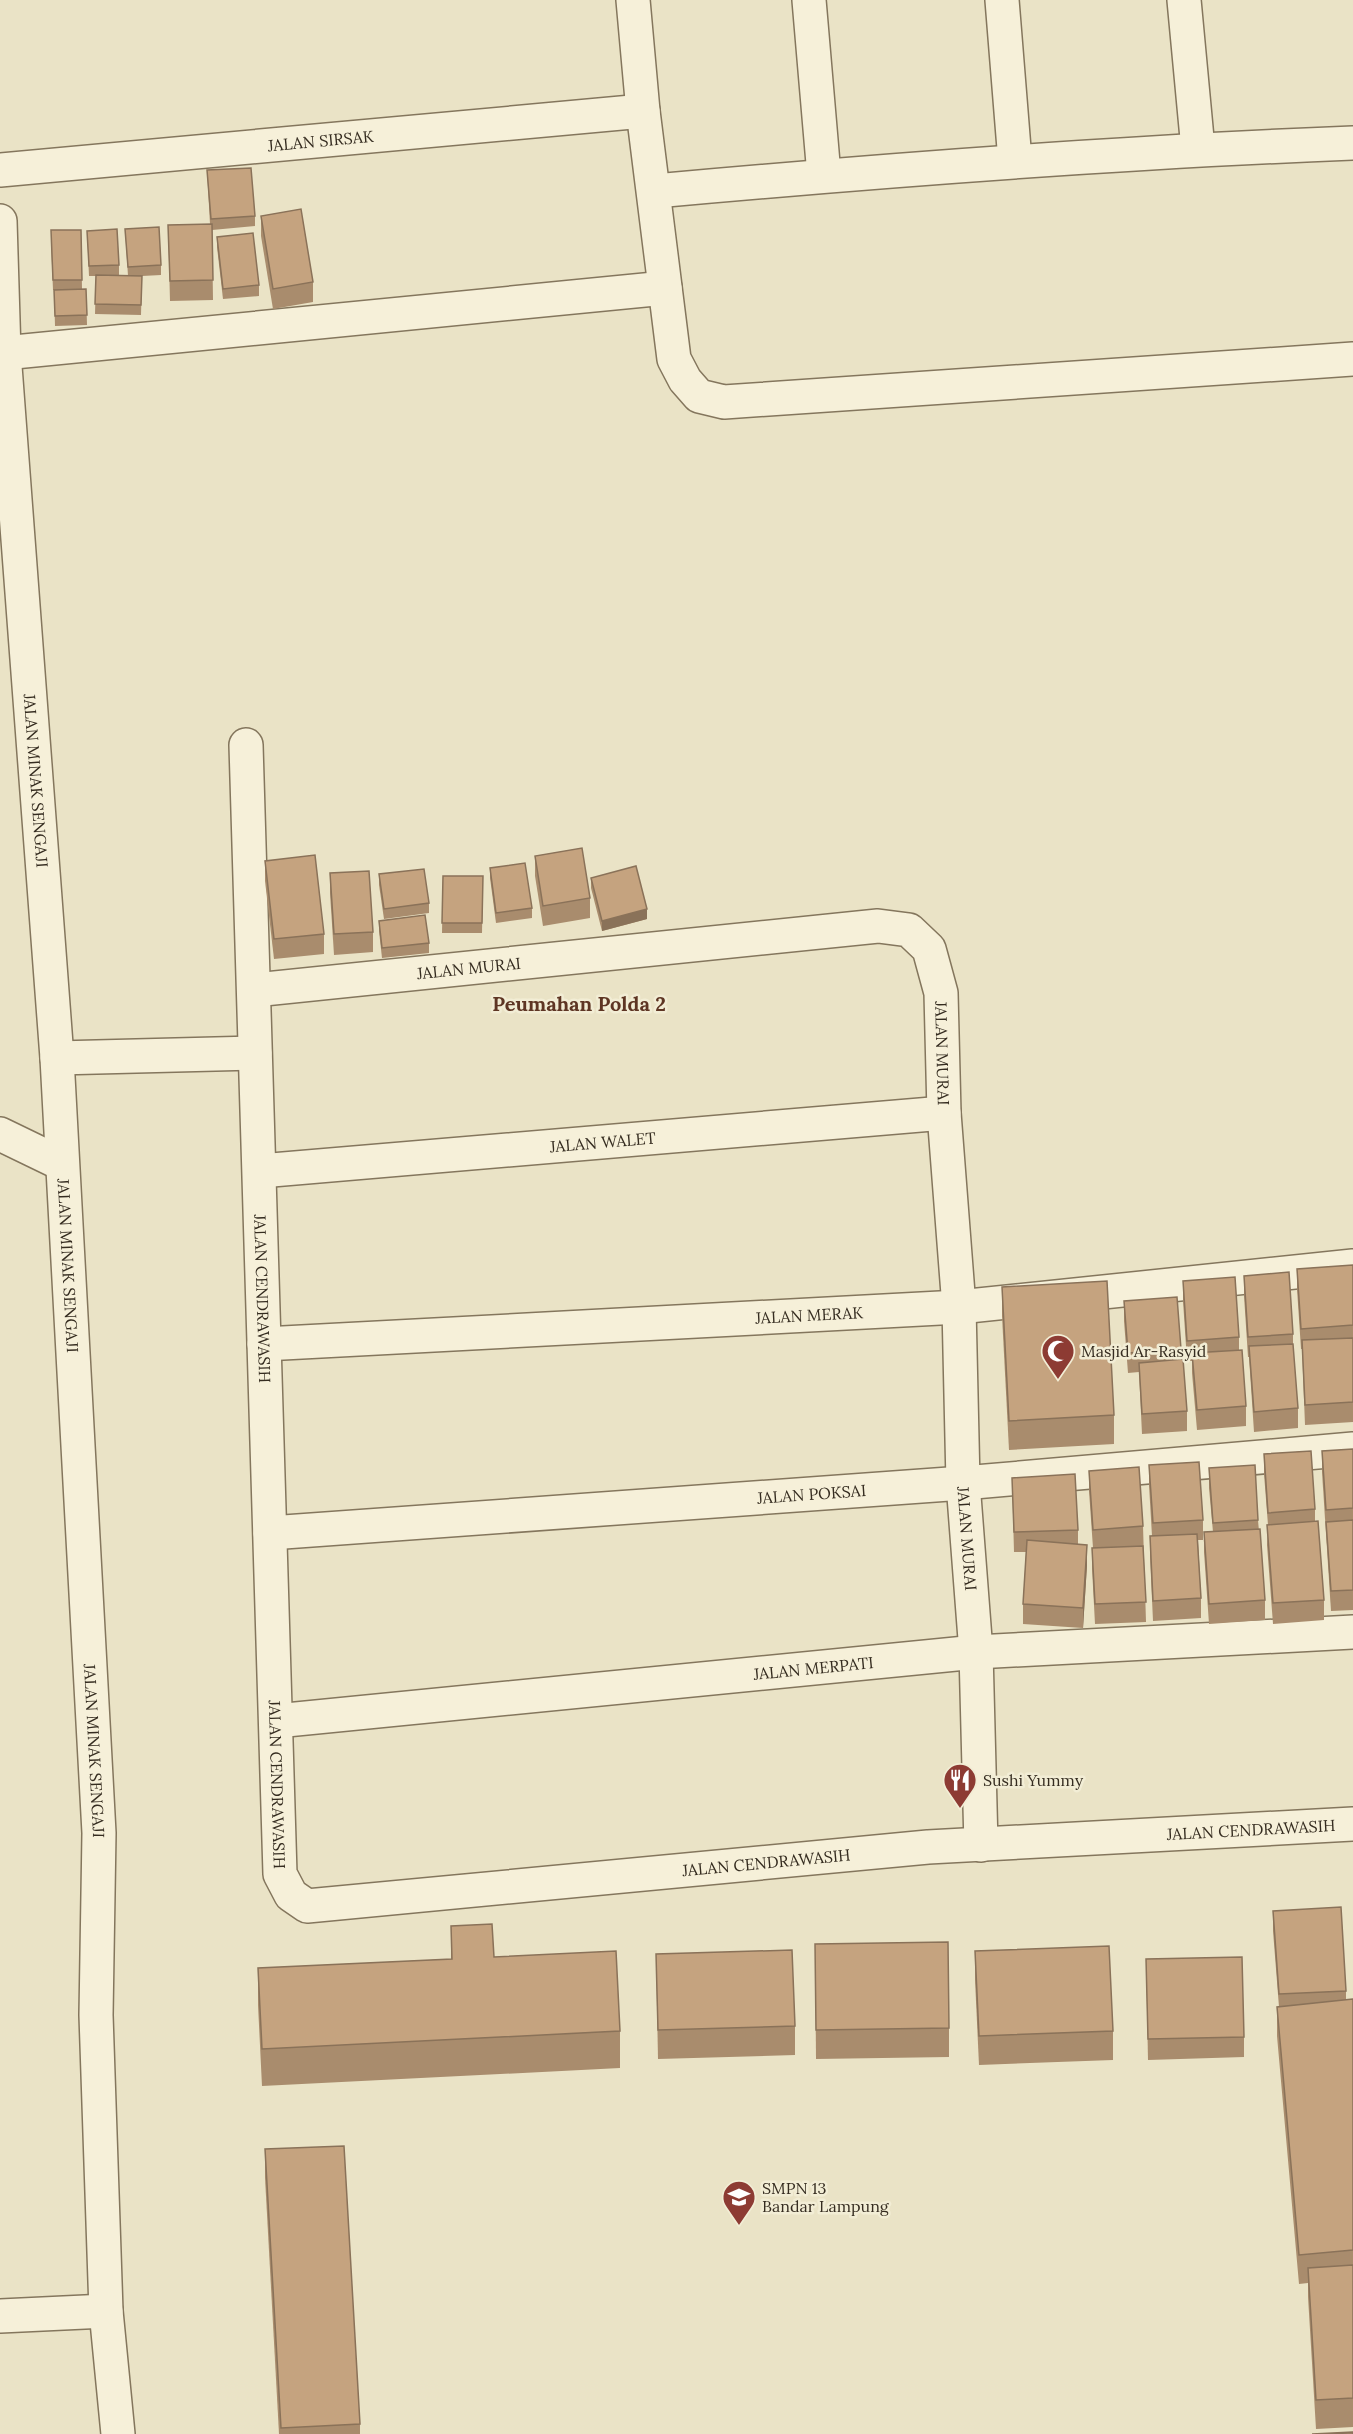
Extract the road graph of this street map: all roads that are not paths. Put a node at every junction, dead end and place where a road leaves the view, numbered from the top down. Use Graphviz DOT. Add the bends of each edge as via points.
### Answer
graph roads {
  1 [pos="633,0"];
  2 [pos="809,0"];
  3 [pos="1002,0"];
  4 [pos="1184,0"];
  5 [pos="643,111"];
  6 [pos="1353,143"];
  7 [pos="1198,149"];
  8 [pos="1015,161"];
  9 [pos="0,170"];
  10 [pos="824,176"];
  11 [pos="655,191"];
  12 [pos="0,221"];
  13 [pos="665,288"];
  14 [pos="4,353"];
  15 [pos="1353,359"];
  16 [pos="246,745"];
  17 [pos="254,990"];
  18 [pos="255,1053"];
  19 [pos="57,1058"];
  20 [pos="944,1113"];
  21 [pos="0,1134"];
  22 [pos="62,1164"];
  23 [pos="260,1171"];
  24 [pos="1353,1266"];
  25 [pos="959,1307"];
  26 [pos="264,1344"];
  27 [pos="1353,1449"];
  28 [pos="963,1484"];
  29 [pos="270,1533"];
  30 [pos="1353,1632"];
  31 [pos="976,1652"];
  32 [pos="276,1721"];
  33 [pos="1353,1824"];
  34 [pos="981,1845"];
  35 [pos="106,2311"];
  36 [pos="0,2316"];
  37 [pos="118,2434"];
  1 -- 5 [label="street"];
  2 -- 10 [label="street"];
  3 -- 8 [label="street"];
  4 -- 7 [label="street"];
  5 -- 9 [label="street, JALAN SIRSAK"];
  5 -- 11 [label="street"];
  6 -- 7 [label="street"];
  7 -- 8 [label="street"];
  8 -- 10 [label="street"];
  10 -- 11 [label="street"];
  11 -- 13 [label="street"];
  12 -- 14 [label="street, JALAN MINAK SENGAJI"];
  13 -- 14 [label="street"];
  13 -- 15 [label="street" via="674,359 699,396 724,402"];
  14 -- 19 [label="street, JALAN MINAK SENGAJI"];
  16 -- 17 [label="street, JALAN CENDRAWASIH"];
  17 -- 18 [label="street, JALAN CENDRAWASIH"];
  17 -- 20 [label="street, JALAN MURAI" via="878,926 909,930 929,950 941,993"];
  18 -- 19 [label="street"];
  18 -- 23 [label="street, JALAN CENDRAWASIH"];
  19 -- 22 [label="street, JALAN MINAK SENGAJI"];
  20 -- 23 [label="street, JALAN WALET"];
  20 -- 25 [label="street, JALAN MURAI"];
  21 -- 22 [label="street"];
  22 -- 35 [label="street, JALAN MINAK SENGAJI" via="99,1833 96,2015"];
  23 -- 26 [label="street, JALAN CENDRAWASIH"];
  24 -- 25 [label="street, JALAN MERAK"];
  25 -- 26 [label="street, JALAN MERAK"];
  25 -- 28 [label="street, JALAN MURAI"];
  26 -- 29 [label="street, JALAN CENDRAWASIH"];
  27 -- 28 [label="street, JALAN POKSAI"];
  28 -- 29 [label="street, JALAN POKSAI"];
  28 -- 31 [label="street, JALAN MURAI"];
  29 -- 32 [label="street, JALAN CENDRAWASIH"];
  30 -- 31 [label="street, JALAN MERPATI"];
  31 -- 32 [label="street, JALAN MERPATI"];
  31 -- 34 [label="street, JALAN MURAI"];
  32 -- 34 [label="street, JALAN CENDRAWASIH" via="280,1874 291,1895 307,1906"];
  33 -- 34 [label="street, JALAN CENDRAWASIH"];
  35 -- 36 [label="street"];
  35 -- 37 [label="street, JALAN MINAK SENGAJI"];
}
